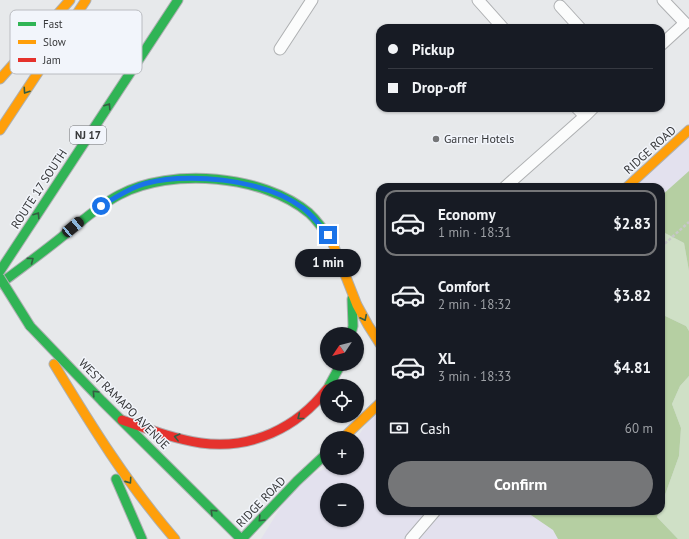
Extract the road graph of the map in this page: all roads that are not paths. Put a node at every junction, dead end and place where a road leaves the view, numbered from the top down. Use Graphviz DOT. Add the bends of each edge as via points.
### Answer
graph roads {
  1 [pos="70,0"];
  2 [pos="86,0"];
  3 [pos="178,0"];
  4 [pos="312,0"];
  5 [pos="478,0"];
  6 [pos="664,0"];
  7 [pos="560,6"];
  8 [pos="61,10"];
  9 [pos="79,10"];
  10 [pos="499,24"];
  11 [pos="576,24"];
  12 [pos="665,41"];
  13 [pos="280,49"];
  14 [pos="142,55"];
  15 [pos="10,68"];
  16 [pos="37,74"];
  17 [pos="129,74"];
  18 [pos="0,79"];
  19 [pos="581,112"];
  20 [pos="0,130"];
  21 [pos="689,130"];
  22 [pos="509,183"];
  23 [pos="631,183"];
  24 [pos="0,271"];
  25 [pos="0,278"];
  26 [pos="0,284"];
  27 [pos="351,290"];
  28 [pos="30,326"];
  29 [pos="352,327"];
  30 [pos="376,338"];
  31 [pos="320,397"];
  32 [pos="376,407"];
  33 [pos="84,413"];
  34 [pos="122,420"];
  35 [pos="350,431"];
  36 [pos="320,460"];
  37 [pos="298,481"];
  38 [pos="432,515"];
  39 [pos="276,516"];
  40 [pos="142,539"];
  41 [pos="175,539"];
  42 [pos="242,539"];
  43 [pos="411,539"];
  1 -- 8 [label="main road"];
  2 -- 9 [label="main road, one-way"];
  14 -- 3 [label="main road, ROUTE 17 SOUTH / NJ 17, one-way"];
  4 -- 13 [label="lane"];
  5 -- 10 [label="lane"];
  6 -- 12 [label="lane" via="685,23"];
  7 -- 11 [label="lane"];
  15 -- 18 [label="main road"];
  16 -- 20 [label="main road, one-way"];
  24 -- 17 [label="main road, ROUTE 17 SOUTH / NJ 17, one-way"];
  19 -- 22 [label="lane"];
  21 -- 23 [label="main road, RIDGE ROAD"];
  25 -- 28 [label="main road, WEST RAMAPO AVENUE, bridge"];
  26 -- 27 [label="main road, one-way" via="84,218 122,193 160,181 202,179 247,184 285,198 302,208 316,220 337,250"];
  27 -- 29 [label="main road"];
  27 -- 30 [label="main road, one-way"];
  28 -- 33 [label="main road"];
  34 -- 28 [label="main road, WEST RAMAPO AVENUE, one-way"];
  31 -- 34 [label="main road, one-way" via="299,418 283,428 267,436 238,442 198,442"];
  32 -- 35 [label="main road"];
  33 -- 40 [label="main road"];
  33 -- 41 [label="main road, one-way" via="133,486"];
  42 -- 34 [label="main road, WEST RAMAPO AVENUE, one-way"];
  36 -- 37 [label="main road, RIDGE ROAD"];
  37 -- 39 [label="main road, RIDGE ROAD"];
  37 -- 42 [label="main road, RIDGE ROAD, one-way"];
  38 -- 43 [label="lane"];
}
